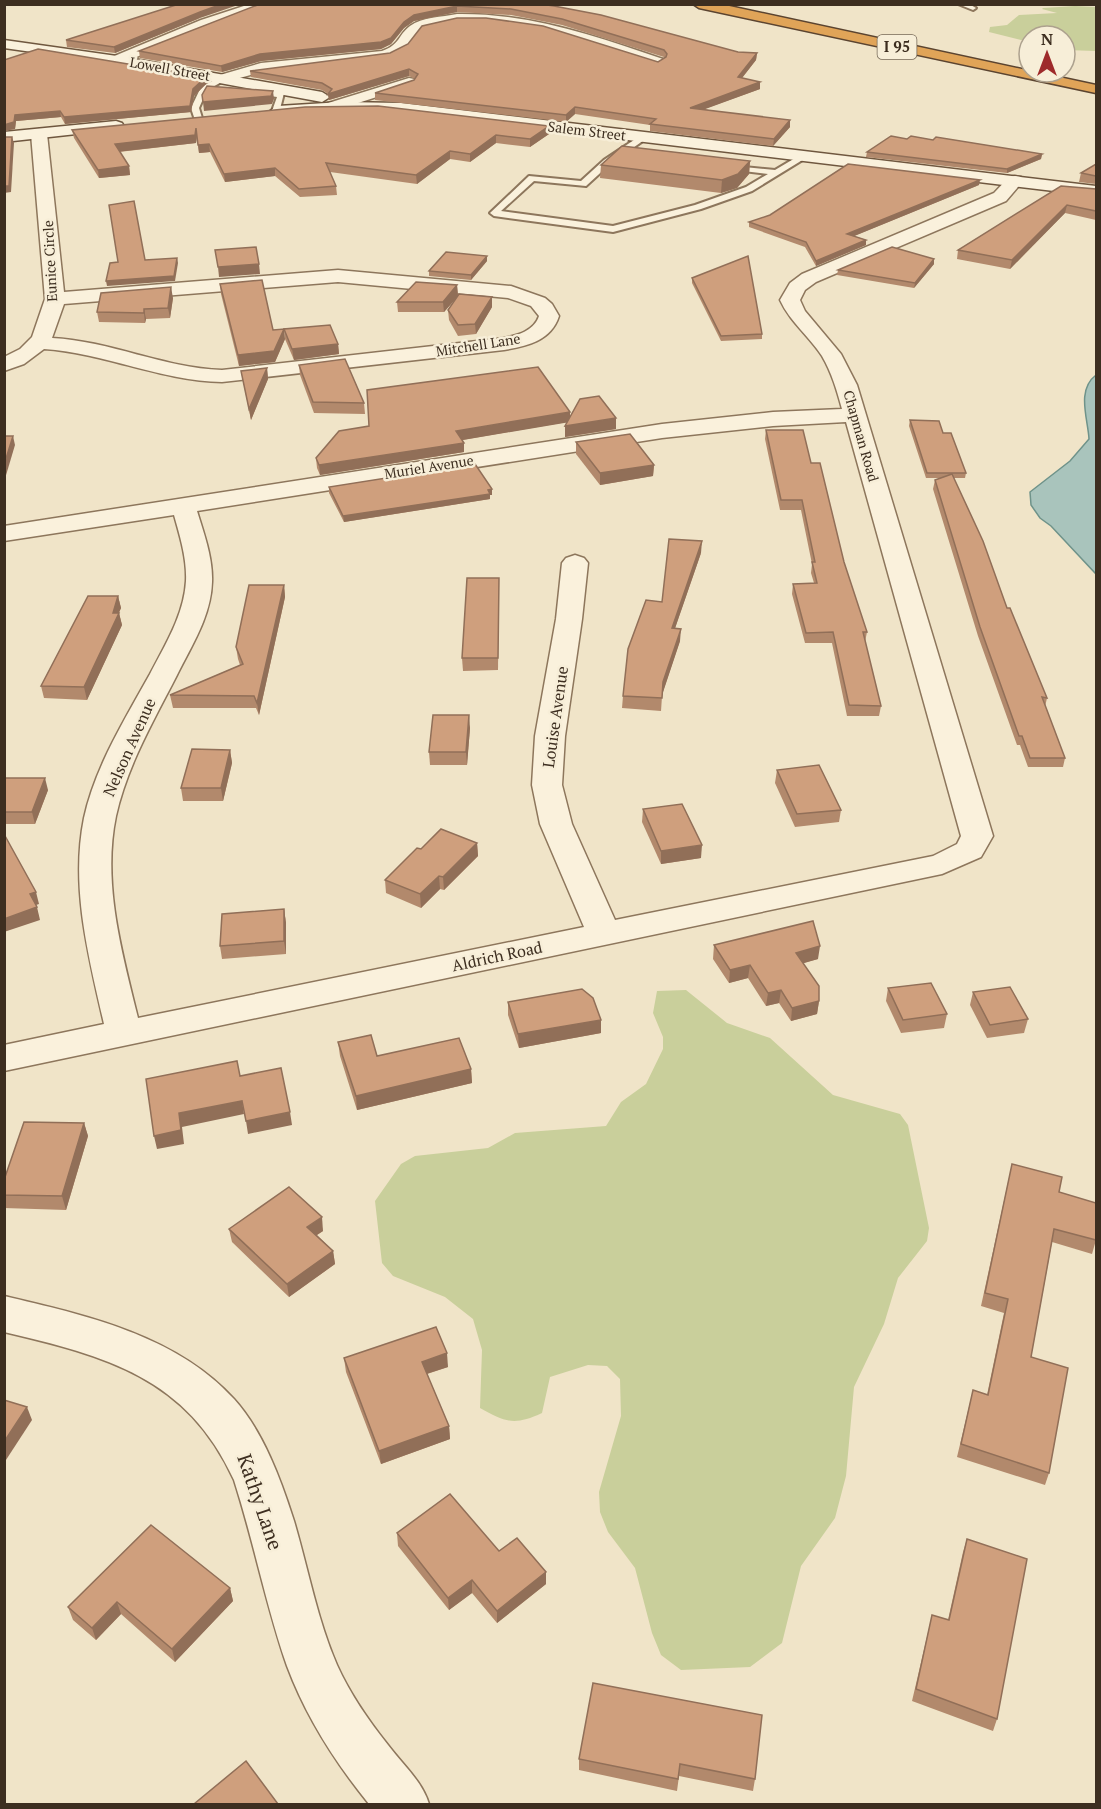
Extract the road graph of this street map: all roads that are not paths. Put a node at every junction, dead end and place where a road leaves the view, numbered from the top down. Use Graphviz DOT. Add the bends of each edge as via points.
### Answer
graph roads {
  1 [pos="265,4"];
  2 [pos="699,4"];
  3 [pos="756,4"];
  4 [pos="962,4"];
  5 [pos="974,8"];
  6 [pos="4,44"];
  7 [pos="1017,59"];
  8 [pos="117,60"];
  9 [pos="658,62"];
  10 [pos="1077,71"];
  11 [pos="1096,75"];
  12 [pos="409,82"];
  13 [pos="225,84"];
  14 [pos="274,87"];
  15 [pos="1096,89"];
  16 [pos="237,90"];
  17 [pos="260,92"];
  18 [pos="330,107"];
  19 [pos="271,111"];
  20 [pos="204,118"];
  21 [pos="178,120"];
  22 [pos="135,124"];
  23 [pos="39,134"];
  24 [pos="4,137"];
  25 [pos="643,138"];
  26 [pos="620,154"];
  27 [pos="631,156"];
  28 [pos="805,156"];
  29 [pos="720,166"];
  30 [pos="776,173"];
  31 [pos="1015,181"];
  32 [pos="1096,191"];
  33 [pos="55,299"];
  34 [pos="41,343"];
  35 [pos="4,365"];
  36 [pos="855,415"];
  37 [pos="183,506"];
  38 [pos="4,534"];
  39 [pos="575,563"];
  40 [pos="977,836"];
  41 [pos="604,934"];
  42 [pos="124,1033"];
  43 [pos="4,1058"];
  44 [pos="4,1314"];
  45 [pos="403,1804"];
  1 -- 8 [label="street" via="206,23"];
  2 -- 15 [label="highway, I 95"];
  3 -- 7 [label="highway, I 95"];
  4 -- 5 [label="lane"];
  6 -- 8 [label="street, Lowell Street"];
  8 -- 13 [label="street, Lowell Street"];
  9 -- 13 [label="street" via="534,25 464,19 423,25 409,32 398,49 374,56 264,65"];
  10 -- 11 [label="highway"];
  12 -- 18 [label="street"];
  13 -- 14 [label="street, Lowell Street"];
  13 -- 20 [label="lane" via="204,88 195,108"];
  14 -- 17 [label="lane"];
  14 -- 18 [label="street, Lowell Street" via="316,94"];
  16 -- 17 [label="lane"];
  17 -- 19 [label="lane" via="281,95"];
  18 -- 19 [label="street, Salem Street"];
  18 -- 25 [label="street, Salem Street" via="401,108"];
  20 -- 21 [label="street"];
  22 -- 23 [label="street"];
  23 -- 24 [label="street"];
  23 -- 33 [label="street, Eunice Circle"];
  25 -- 26 [label="lane"];
  25 -- 28 [label="street, Salem Street"];
  26 -- 27 [label="lane"];
  26 -- 30 [label="lane" via="583,184 532,178 494,213 613,229 698,207 749,189"];
  28 -- 30 [label="lane"];
  28 -- 31 [label="street, Salem Street"];
  29 -- 30 [label="lane"];
  31 -- 32 [label="street, Salem Street"];
  31 -- 36 [label="street, Chapman Road" via="1000,197 824,271 794,291 792,307 835,360"];
  33 -- 34 [label="street, Eunice Circle"];
  33 -- 34 [label="street, Mitchell Lane" via="345,276 511,292 538,302 549,316 546,326 535,334 504,344 222,376 191,375 79,346"];
  34 -- 35 [label="street"];
  36 -- 37 [label="street, Muriel Avenue" via="773,418 662,431"];
  36 -- 40 [label="street, Chapman Road"];
  37 -- 38 [label="street, Muriel Avenue"];
  37 -- 42 [label="street, Nelson Avenue" via="197,554 196,598 181,641 114,773 98,840 96,883 100,915"];
  39 -- 41 [label="street, Louise Avenue" via="549,736 547,785 556,824"];
  40 -- 41 [label="street, Aldrich Road" via="970,850 942,864"];
  41 -- 42 [label="street, Aldrich Road"];
  42 -- 43 [label="street, Aldrich Road"];
  44 -- 45 [label="street, Kathy Lane" via="112,1342 161,1366 195,1390 225,1421 245,1450 260,1490 314,1669 339,1720 372,1769"];
}
